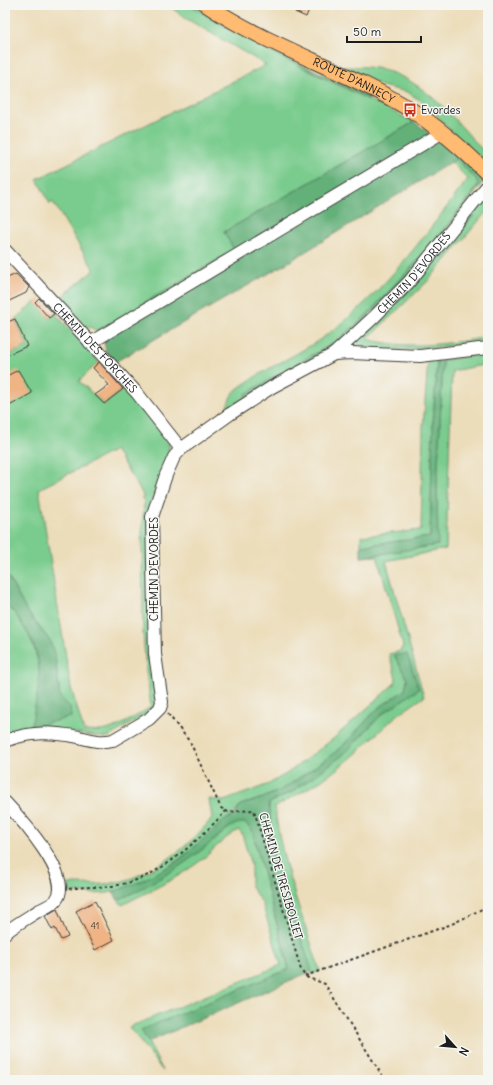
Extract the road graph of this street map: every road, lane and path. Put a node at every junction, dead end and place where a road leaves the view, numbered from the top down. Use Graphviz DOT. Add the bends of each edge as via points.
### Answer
graph roads {
  1 [pos="207,5"];
  2 [pos="443,132"];
  3 [pos="488,174"];
  4 [pos="488,185"];
  5 [pos="5,250"];
  6 [pos="90,343"];
  7 [pos="488,348"];
  8 [pos="334,354"];
  9 [pos="181,450"];
  10 [pos="160,708"];
  11 [pos="5,741"];
  12 [pos="5,802"];
  13 [pos="226,811"];
  14 [pos="60,890"];
  15 [pos="488,906"];
  16 [pos="5,933"];
  17 [pos="304,976"];
  18 [pos="385,1080"];
  1 -- 2 [label="main road, ROUTE D'ANNECY" via="257,33 388,97"];
  2 -- 3 [label="main road, ROUTE D'ANNECY"];
  2 -- 6 [label="street"];
  4 -- 8 [label="street, CHEMIN D'EVORDES" via="408,282"];
  5 -- 6 [label="street, CHEMIN DES FORCHES"];
  6 -- 9 [label="street, CHEMIN DES FORCHES" via="137,393"];
  7 -- 8 [label="street, CHEMIN D'EVORDES" via="420,356"];
  8 -- 9 [label="street, CHEMIN D'EVORDES" via="266,391"];
  9 -- 10 [label="street, CHEMIN D'EVORDES" via="174,457 166,475 152,517 154,632 162,702"];
  10 -- 11 [label="street" via="149,719 113,740 93,741 43,732 23,734"];
  10 -- 13 [label="path" via="170,716 190,742 216,797"];
  12 -- 14 [label="street" via="40,843 57,877"];
  13 -- 14 [label="path" via="192,846 142,877 118,885"];
  13 -- 17 [label="path, CHEMIN DE TRESIBOLIET" via="254,810"];
  14 -- 16 [label="street" via="59,897 51,904"];
  15 -- 17 [label="path" via="452,924"];
  17 -- 18 [label="path" via="325,984"];
}
